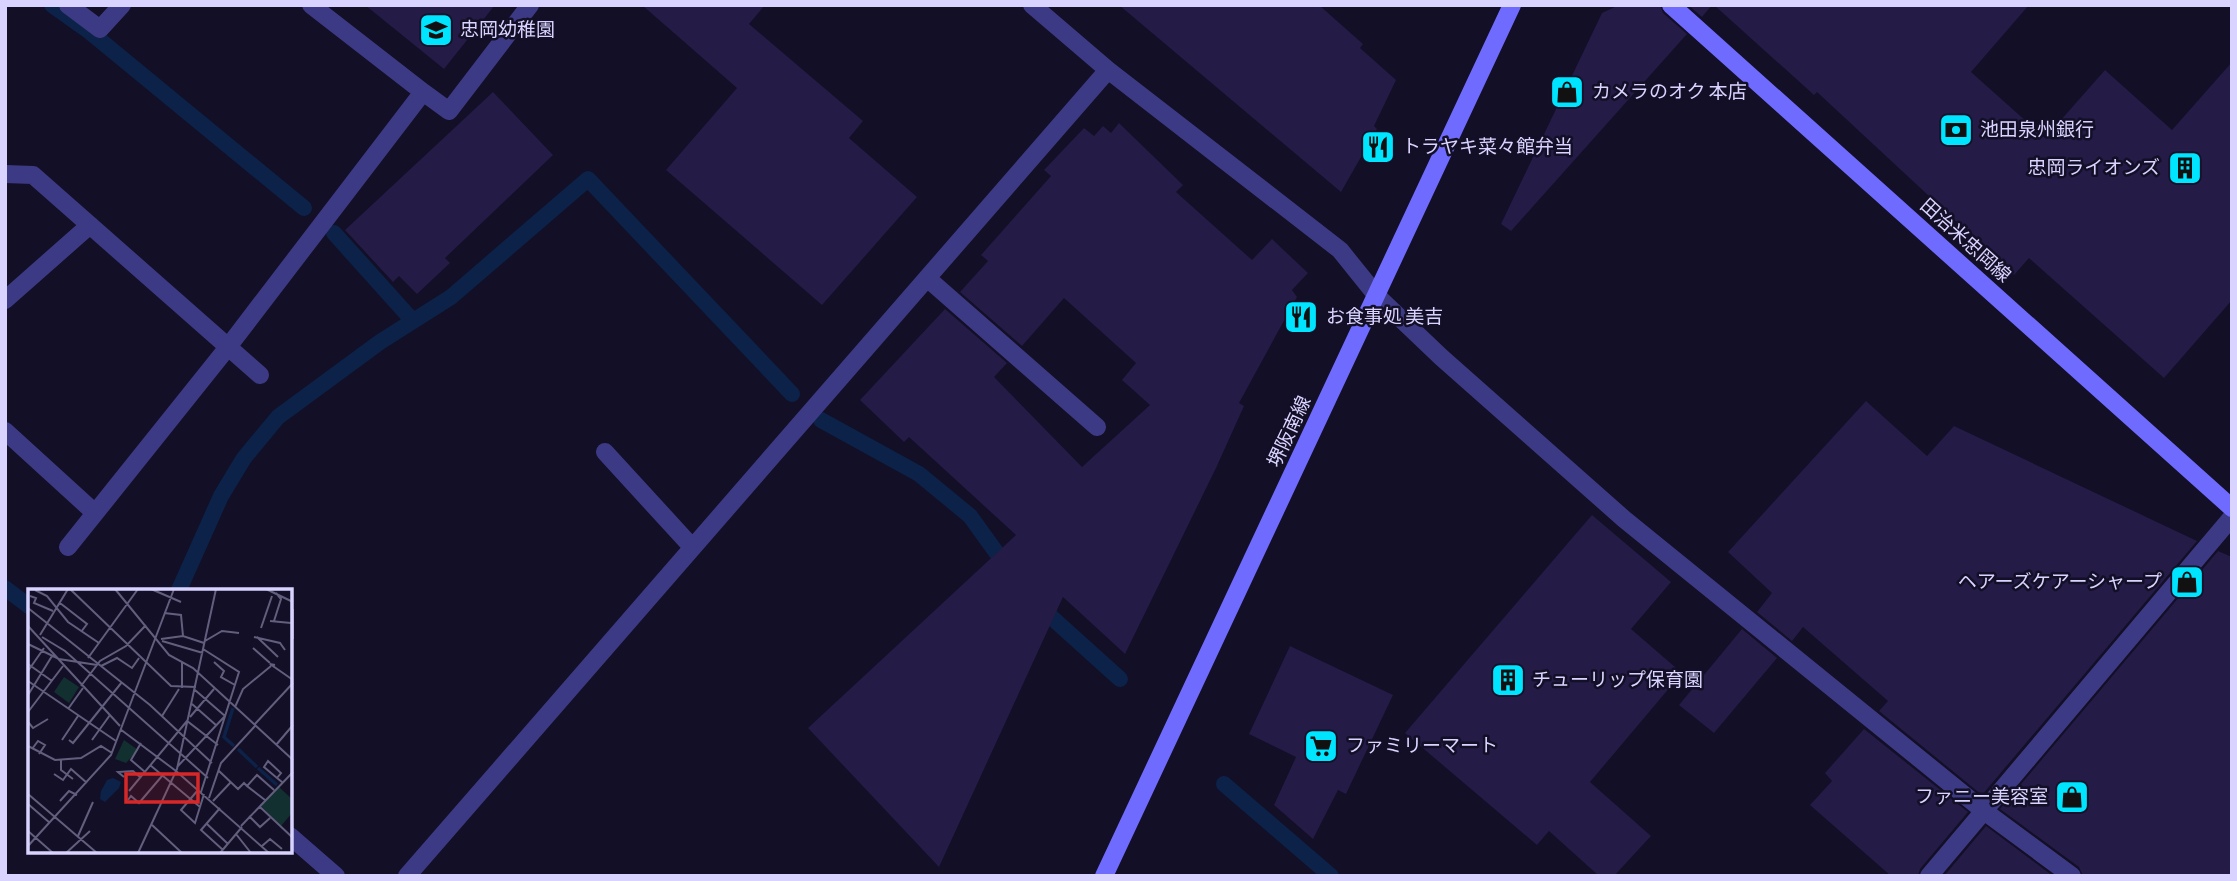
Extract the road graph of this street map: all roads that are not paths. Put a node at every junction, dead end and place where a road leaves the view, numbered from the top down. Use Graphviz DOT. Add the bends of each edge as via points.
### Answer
graph roads {
  1 [pos="68,5"];
  2 [pos="122,5"];
  3 [pos="311,5"];
  4 [pos="530,5"];
  5 [pos="1032,5"];
  6 [pos="1512,5"];
  7 [pos="1671,5"];
  8 [pos="1108,70"];
  9 [pos="423,92"];
  10 [pos="5,174"];
  11 [pos="90,225"];
  12 [pos="927,278"];
  13 [pos="1377,296"];
  14 [pos="5,300"];
  15 [pos="228,346"];
  16 [pos="260,375"];
  17 [pos="1097,427"];
  18 [pos="5,431"];
  19 [pos="605,452"];
  20 [pos="2232,508"];
  21 [pos="95,513"];
  22 [pos="2232,517"];
  23 [pos="68,547"];
  24 [pos="692,547"];
  25 [pos="1984,811"];
  26 [pos="292,838"];
  27 [pos="336,876"];
  28 [pos="407,876"];
  29 [pos="1104,876"];
  30 [pos="1929,876"];
  31 [pos="2072,876"];
  1 -- 2 [label="street" via="100,29"];
  3 -- 9 [label="street"];
  4 -- 9 [label="street" via="449,111"];
  5 -- 8 [label="street"];
  6 -- 13 [label="main road, 堺阪南線"];
  7 -- 20 [label="main road, 田治米忠岡線"];
  8 -- 12 [label="street"];
  8 -- 13 [label="street" via="1340,250"];
  9 -- 15 [label="street"];
  10 -- 11 [label="street" via="33,175"];
  11 -- 14 [label="street"];
  11 -- 15 [label="street"];
  12 -- 17 [label="street"];
  12 -- 24 [label="street"];
  13 -- 25 [label="street" via="1624,519"];
  13 -- 29 [label="main road, 堺阪南線"];
  15 -- 16 [label="street"];
  15 -- 21 [label="street"];
  18 -- 21 [label="street"];
  19 -- 24 [label="street"];
  21 -- 23 [label="street"];
  22 -- 25 [label="street"];
  24 -- 28 [label="street"];
  25 -- 30 [label="street"];
  25 -- 31 [label="street"];
  26 -- 27 [label="street"];
}
